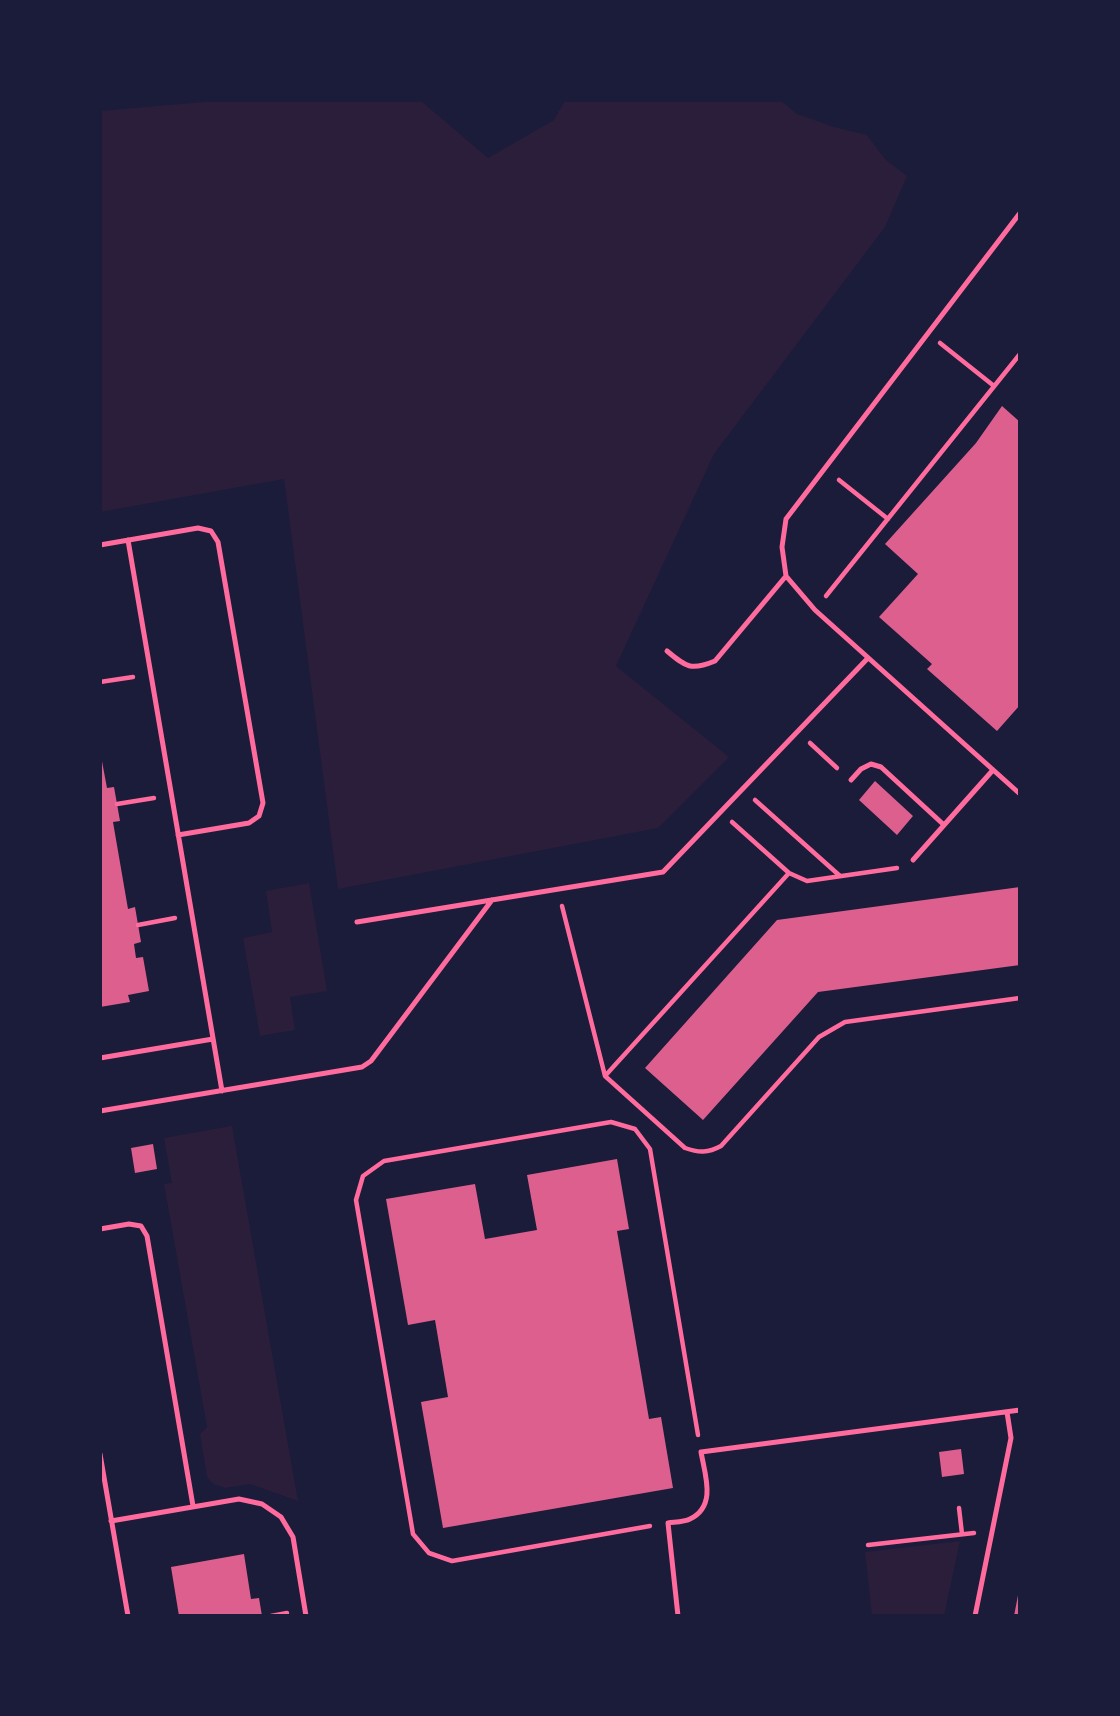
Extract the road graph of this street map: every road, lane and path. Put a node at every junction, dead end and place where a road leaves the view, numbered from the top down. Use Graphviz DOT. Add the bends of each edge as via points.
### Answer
graph roads {
  1 [pos="1020,213"];
  2 [pos="928,334"];
  3 [pos="1020,354"];
  4 [pos="994,386"];
  5 [pos="825,468"];
  6 [pos="888,519"];
  7 [pos="128,540"];
  8 [pos="100,545"];
  9 [pos="786,576"];
  10 [pos="815,610"];
  11 [pos="667,650"];
  12 [pos="868,658"];
  13 [pos="150,674"];
  14 [pos="100,682"];
  15 [pos="797,732"];
  16 [pos="993,770"];
  17 [pos="851,780"];
  18 [pos="743,789"];
  19 [pos="1020,794"];
  20 [pos="171,795"];
  21 [pos="117,804"];
  22 [pos="721,812"];
  23 [pos="944,825"];
  24 [pos="178,835"];
  25 [pos="913,860"];
  26 [pos="789,873"];
  27 [pos="840,877"];
  28 [pos="558,889"];
  29 [pos="492,900"];
  30 [pos="192,916"];
  31 [pos="357,922"];
  32 [pos="138,925"];
  33 [pos="1020,998"];
  34 [pos="213,1039"];
  35 [pos="100,1058"];
  36 [pos="605,1076"];
  37 [pos="222,1090"];
  38 [pos="100,1111"];
  39 [pos="100,1229"];
  40 [pos="1020,1410"];
  41 [pos="1007,1412"];
  42 [pos="701,1452"];
  43 [pos="100,1454"];
  44 [pos="193,1506"];
  45 [pos="959,1508"];
  46 [pos="111,1521"];
  47 [pos="668,1523"];
  48 [pos="992,1531"];
  49 [pos="962,1534"];
  50 [pos="868,1545"];
  51 [pos="128,1616"];
  52 [pos="306,1616"];
  53 [pos="677,1616"];
  54 [pos="975,1616"];
  1 -- 2 [label="lane"];
  2 -- 4 [label="path"];
  2 -- 5 [label="lane"];
  3 -- 4 [label="path"];
  4 -- 6 [label="path"];
  5 -- 6 [label="path"];
  5 -- 9 [label="lane" via="786,519 782,547"];
  6 -- 10 [label="path"];
  7 -- 8 [label="lane"];
  7 -- 13 [label="lane"];
  7 -- 24 [label="lane" via="198,528 211,531 218,542 261,789 259,816 248,823"];
  9 -- 10 [label="lane"];
  9 -- 11 [label="lane" via="715,661 699,667 682,663"];
  10 -- 12 [label="lane"];
  12 -- 15 [label="lane"];
  12 -- 16 [label="lane"];
  13 -- 14 [label="path"];
  13 -- 20 [label="lane"];
  15 -- 17 [label="path"];
  15 -- 18 [label="lane"];
  16 -- 19 [label="lane"];
  16 -- 23 [label="lane"];
  17 -- 23 [label="lane" via="871,764 880,767"];
  18 -- 22 [label="lane"];
  18 -- 27 [label="path"];
  20 -- 21 [label="path"];
  20 -- 24 [label="lane"];
  22 -- 26 [label="path"];
  22 -- 28 [label="lane" via="663,872"];
  23 -- 25 [label="lane"];
  24 -- 30 [label="lane"];
  25 -- 27 [label="path" via="894,870"];
  26 -- 27 [label="path" via="807,881"];
  26 -- 36 [label="path"];
  28 -- 29 [label="lane"];
  28 -- 36 [label="path"];
  29 -- 31 [label="lane"];
  29 -- 37 [label="lane" via="362,1067"];
  30 -- 32 [label="path"];
  30 -- 34 [label="lane"];
  33 -- 36 [label="path" via="845,1022 819,1038 722,1146 710,1152 685,1148"];
  34 -- 35 [label="lane"];
  34 -- 37 [label="lane"];
  37 -- 38 [label="lane"];
  39 -- 44 [label="lane" via="130,1224 141,1226 147,1236"];
  40 -- 41 [label="lane"];
  41 -- 42 [label="lane"];
  41 -- 48 [label="lane" via="1010,1438"];
  42 -- 47 [label="lane" via="709,1493 704,1509 689,1520"];
  42 -- 47 [label="path" via="649,1149 635,1129 611,1122 384,1161 363,1176 356,1200 413,1534 429,1553 452,1561"];
  43 -- 46 [label="lane"];
  44 -- 46 [label="lane"];
  44 -- 52 [label="lane" via="239,1499 262,1504 281,1517 293,1536"];
  45 -- 49 [label="path"];
  46 -- 51 [label="lane"];
  47 -- 53 [label="lane"];
  48 -- 49 [label="path"];
  48 -- 54 [label="lane"];
  49 -- 50 [label="path"];
}
